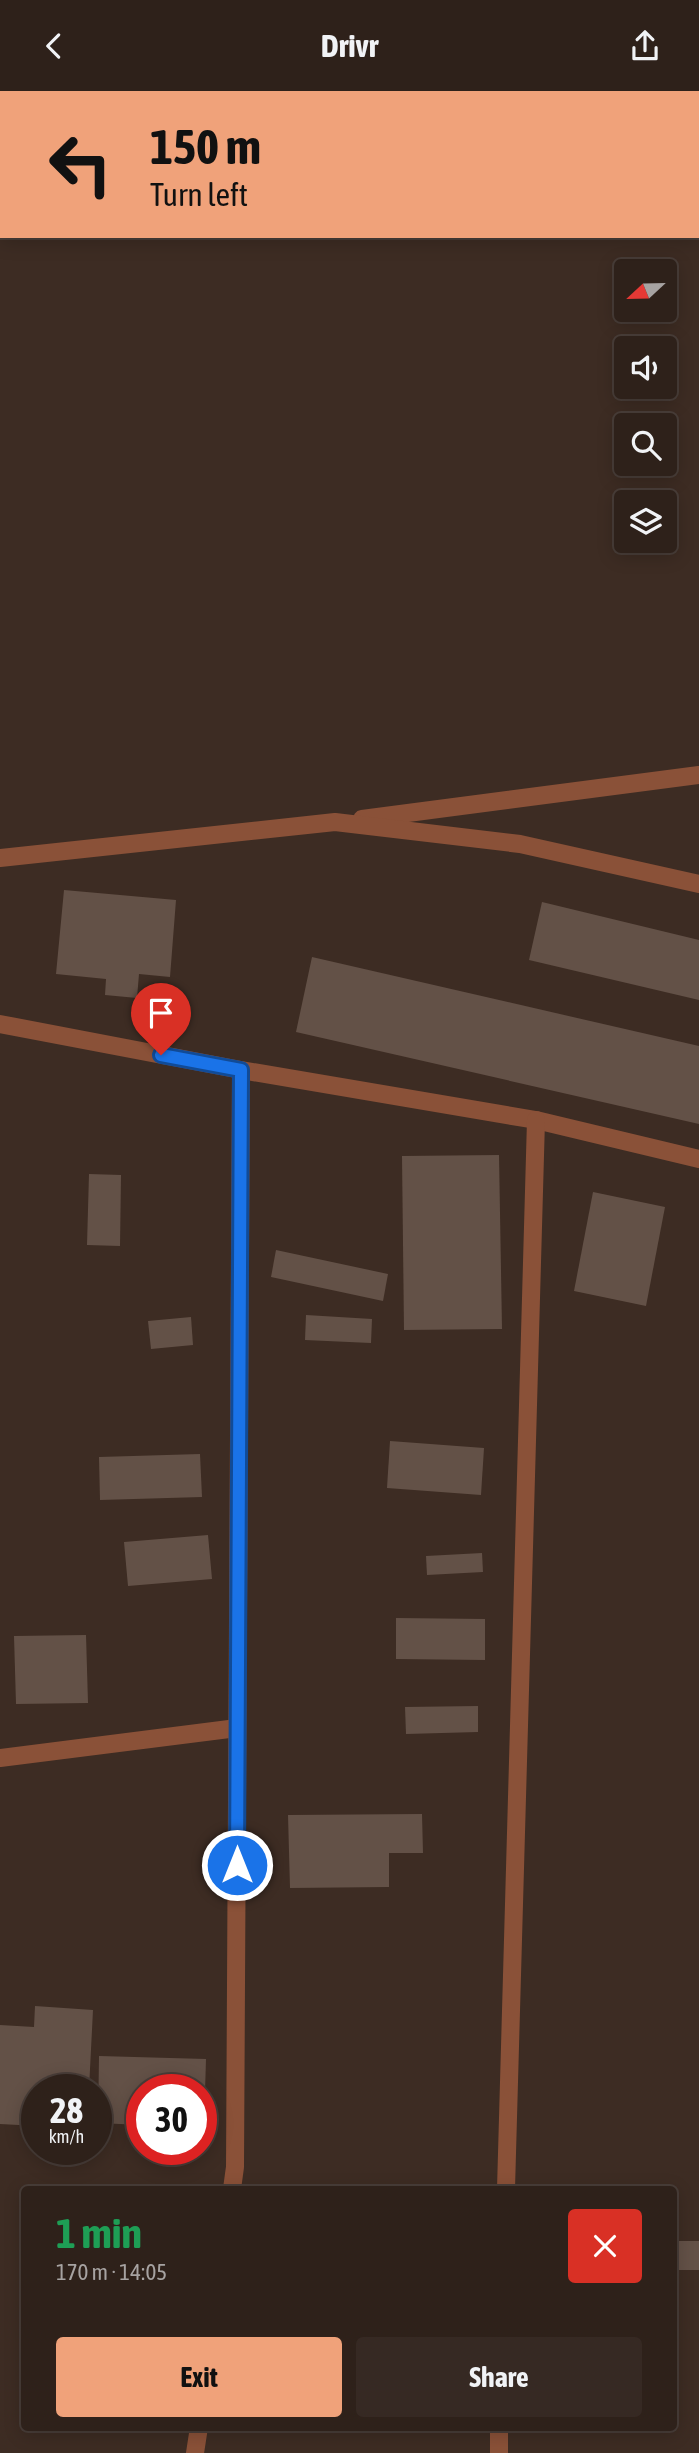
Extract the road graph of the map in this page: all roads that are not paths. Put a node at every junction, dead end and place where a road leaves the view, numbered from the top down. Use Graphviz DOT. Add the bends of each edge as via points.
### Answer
graph roads {
  1 [pos="699,775"];
  2 [pos="335,822"];
  3 [pos="0,858"];
  4 [pos="699,884"];
  5 [pos="0,1024"];
  6 [pos="241,1070"];
  7 [pos="536,1120"];
  8 [pos="699,1159"];
  9 [pos="237,1728"];
  10 [pos="0,1758"];
  11 [pos="233,2186"];
  12 [pos="506,2186"];
  13 [pos="198,2431"];
  14 [pos="499,2431"];
  15 [pos="195,2453"];
  16 [pos="499,2453"];
  1 -- 2 [label="street"];
  2 -- 3 [label="street"];
  2 -- 4 [label="street" via="520,844"];
  5 -- 6 [label="street"];
  6 -- 7 [label="street"];
  6 -- 9 [label="street"];
  7 -- 8 [label="street"];
  7 -- 12 [label="street"];
  9 -- 10 [label="street"];
  9 -- 11 [label="street"];
  13 -- 15 [label="street"];
  14 -- 16 [label="street"];
}
